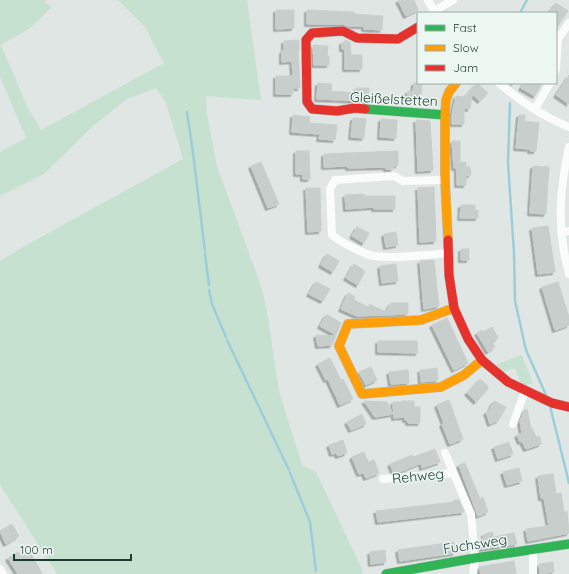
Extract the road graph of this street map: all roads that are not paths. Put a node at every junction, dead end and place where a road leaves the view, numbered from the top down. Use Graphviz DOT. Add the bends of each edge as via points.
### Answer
graph roads {
  1 [pos="428,0"];
  2 [pos="453,0"];
  3 [pos="434,12"];
  4 [pos="569,23"];
  5 [pos="417,28"];
  6 [pos="557,54"];
  7 [pos="455,84"];
  8 [pos="500,84"];
  9 [pos="549,84"];
  10 [pos="535,109"];
  11 [pos="445,115"];
  12 [pos="569,127"];
  13 [pos="569,147"];
  14 [pos="445,180"];
  15 [pos="565,231"];
  16 [pos="448,253"];
  17 [pos="569,274"];
  18 [pos="454,308"];
  19 [pos="482,360"];
  20 [pos="525,391"];
  21 [pos="569,407"];
  22 [pos="513,424"];
  23 [pos="445,453"];
  24 [pos="453,472"];
  25 [pos="383,479"];
  26 [pos="569,544"];
  27 [pos="532,549"];
  28 [pos="475,558"];
  29 [pos="0,569"];
  30 [pos="3,574"];
  31 [pos="386,574"];
  32 [pos="474,574"];
  33 [pos="533,574"];
  1 -- 3 [label="street"];
  2 -- 3 [label="street"];
  4 -- 6 [label="street" via="558,39"];
  5 -- 11 [label="street, Gleißelstetten" via="398,39 357,38 343,31 312,33 306,40 307,102 312,109 337,111 355,108"];
  7 -- 11 [label="street, Gleißelstetten" via="446,100"];
  8 -- 10 [label="street"];
  9 -- 10 [label="street"];
  10 -- 12 [label="street"];
  11 -- 14 [label="street, Gleißelstetten"];
  13 -- 15 [label="street" via="563,173 560,206"];
  14 -- 16 [label="street, Gleißelstetten"];
  14 -- 16 [label="street" via="403,181 394,176 335,180 330,189 332,235 338,239 372,256"];
  15 -- 17 [label="street"];
  16 -- 18 [label="street, Gleißelstetten"];
  18 -- 19 [label="street, Gleißelstetten" via="468,339"];
  18 -- 19 [label="street" via="421,320 348,324 339,346 362,394 441,387"];
  19 -- 20 [label="street, Gleißelstetten" via="508,382"];
  20 -- 21 [label="street, Gleißelstetten" via="552,403"];
  20 -- 22 [label="street"];
  23 -- 24 [label="street, Rehweg"];
  24 -- 25 [label="street, Rehweg"];
  24 -- 28 [label="street, Rehweg" via="471,514"];
  26 -- 27 [label="street, Fuchsweg"];
  27 -- 28 [label="street, Fuchsweg"];
  27 -- 33 [label="street"];
  28 -- 31 [label="street, Fuchsweg"];
  28 -- 32 [label="street, Rehweg"];
  29 -- 30 [label="street"];
}
